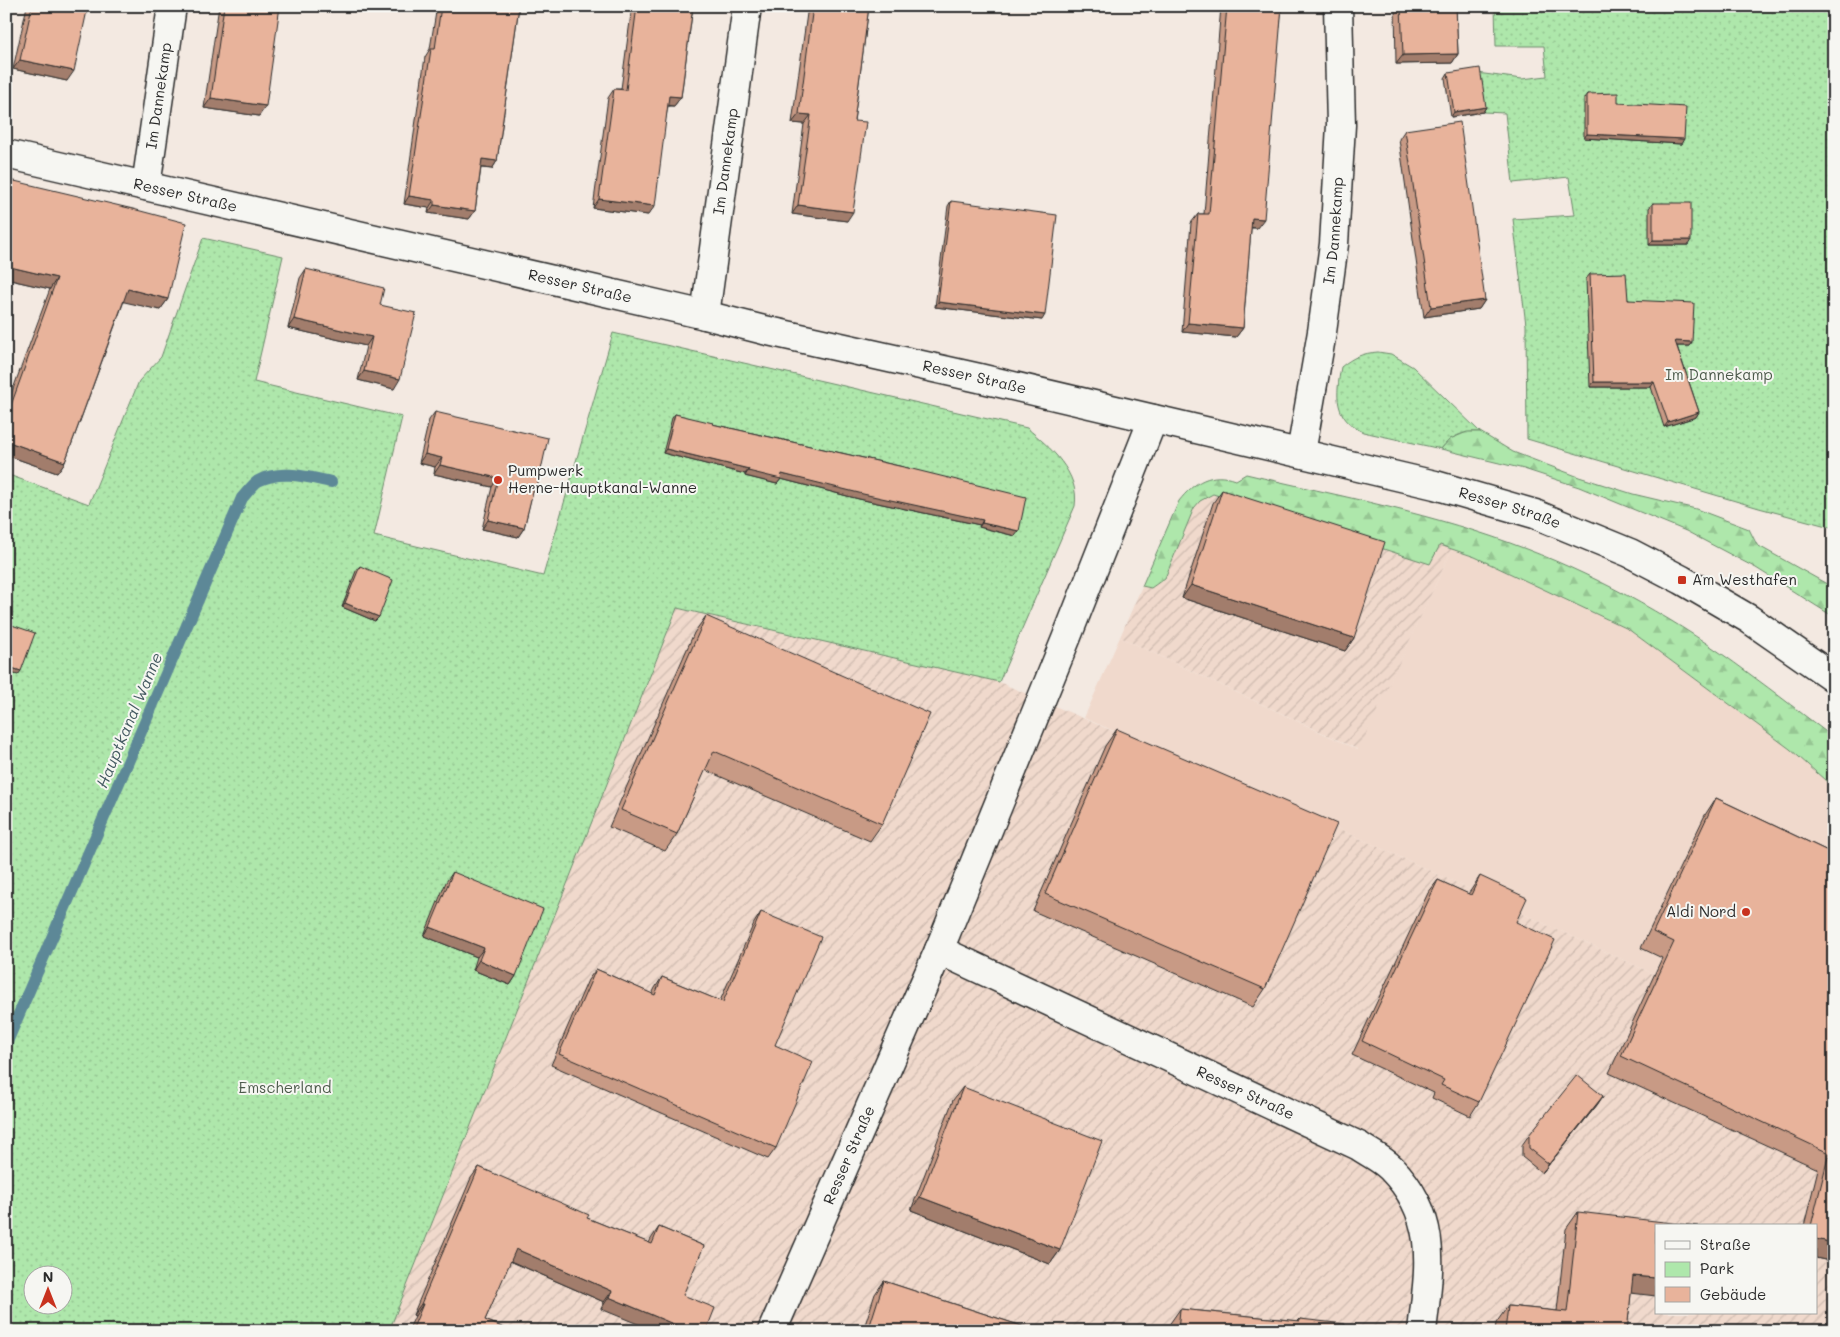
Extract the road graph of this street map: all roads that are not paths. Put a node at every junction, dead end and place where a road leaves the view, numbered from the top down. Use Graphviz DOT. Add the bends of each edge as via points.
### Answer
graph roads {
  1 [pos="172,6"];
  2 [pos="747,6"];
  3 [pos="1338,6"];
  4 [pos="6,154"];
  5 [pos="146,186"];
  6 [pos="704,315"];
  7 [pos="1153,419"];
  8 [pos="1301,453"];
  9 [pos="1834,678"];
  10 [pos="939,950"];
  11 [pos="772,1331"];
  12 [pos="1422,1331"];
  1 -- 5 [label="street, Im Dannekamp"];
  2 -- 6 [label="street, Im Dannekamp"];
  3 -- 8 [label="street, Im Dannekamp" via="1341,125 1334,244"];
  4 -- 5 [label="street, Resser Straße"];
  5 -- 6 [label="street, Resser Straße"];
  6 -- 7 [label="street, Resser Straße"];
  7 -- 8 [label="street, Resser Straße"];
  7 -- 10 [label="street, Resser Straße"];
  8 -- 9 [label="street, Resser Straße" via="1435,485 1526,512 1621,550 1682,580 1749,619"];
  10 -- 11 [label="street, Resser Straße"];
  10 -- 12 [label="street, Resser Straße" via="1359,1146 1390,1167 1414,1197 1427,1232 1429,1270"];
}
